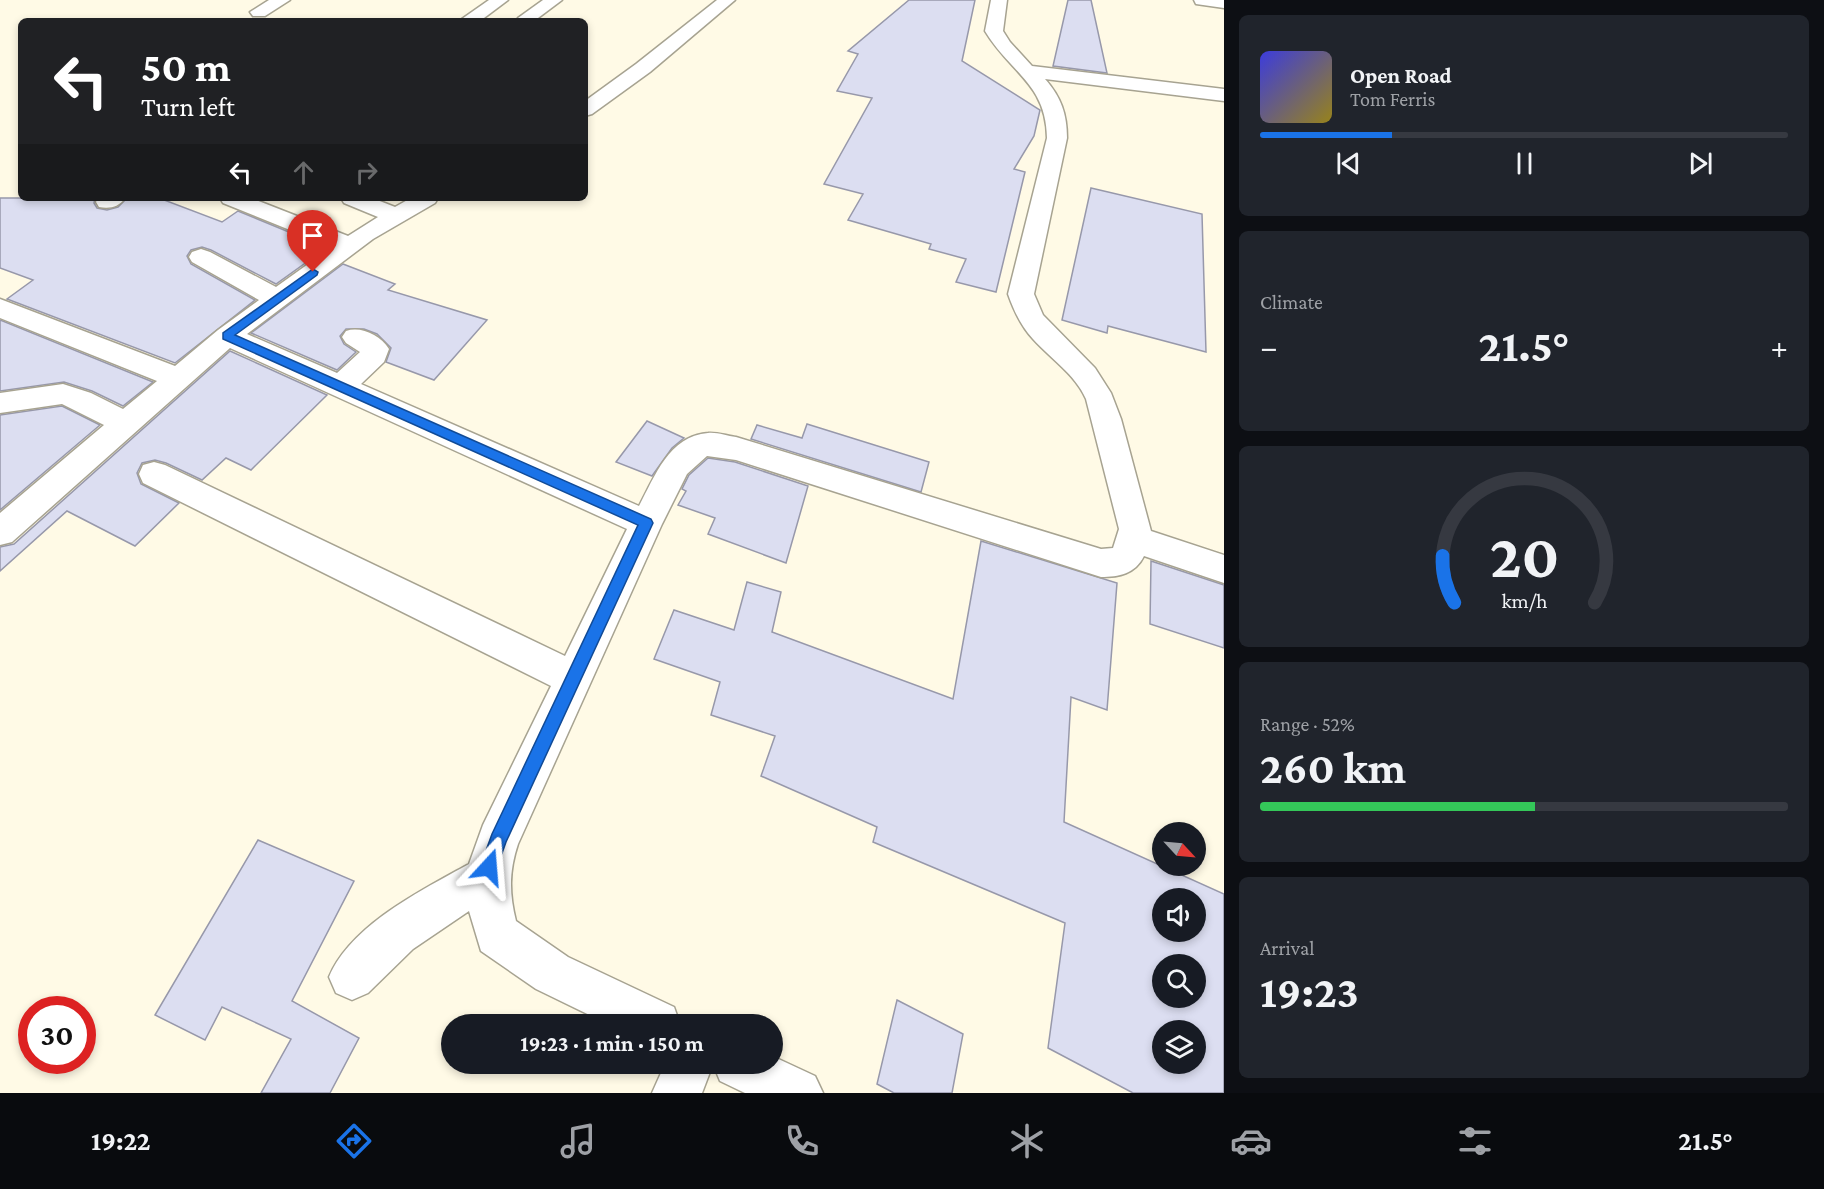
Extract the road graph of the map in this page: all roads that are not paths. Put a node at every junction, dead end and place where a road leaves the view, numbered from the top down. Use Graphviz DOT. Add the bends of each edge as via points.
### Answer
graph roads {
  1 [pos="282,0"];
  2 [pos="500,0"];
  3 [pos="554,0"];
  4 [pos="727,0"];
  5 [pos="999,0"];
  6 [pos="1202,0"];
  7 [pos="1224,3"];
  8 [pos="259,12"];
  9 [pos="473,18"];
  10 [pos="527,18"];
  11 [pos="1029,71"];
  12 [pos="1224,95"];
  13 [pos="588,108"];
  14 [pos="239,201"];
  15 [pos="359,201"];
  16 [pos="422,201"];
  17 [pos="396,216"];
  18 [pos="350,245"];
  19 [pos="201,256"];
  20 [pos="276,299"];
  21 [pos="0,308"];
  22 [pos="227,336"];
  23 [pos="355,337"];
  24 [pos="178,378"];
  25 [pos="340,387"];
  26 [pos="0,403"];
  27 [pos="126,424"];
  28 [pos="154,474"];
  29 [pos="646,523"];
  30 [pos="0,532"];
  31 [pos="1133,539"];
  32 [pos="1224,569"];
  33 [pos="573,678"];
  34 [pos="487,878"];
  35 [pos="352,977"];
  36 [pos="636,1014"];
  37 [pos="685,1074"];
  38 [pos="758,1074"];
  39 [pos="677,1093"];
  40 [pos="798,1093"];
  1 -- 8 [label="street"];
  2 -- 9 [label="street"];
  3 -- 10 [label="street"];
  4 -- 13 [label="street"];
  5 -- 11 [label="street" via="994,31 1011,55"];
  6 -- 7 [label="street"];
  11 -- 12 [label="street"];
  11 -- 31 [label="street" via="1051,99 1058,121 1021,294 1026,312 1037,326 1083,370 1096,389 1136,529"];
  14 -- 18 [label="street"];
  15 -- 17 [label="street"];
  16 -- 17 [label="street"];
  17 -- 18 [label="street"];
  18 -- 20 [label="street"];
  19 -- 20 [label="street"];
  20 -- 22 [label="street"];
  21 -- 24 [label="street"];
  22 -- 24 [label="street"];
  22 -- 25 [label="street"];
  23 -- 25 [label="street" via="372,345 374,355"];
  24 -- 27 [label="street"];
  25 -- 29 [label="street"];
  26 -- 27 [label="street" via="63,394"];
  27 -- 30 [label="street"];
  28 -- 33 [label="street"];
  29 -- 31 [label="street" via="676,466 691,451 710,444 1101,563 1118,564 1128,557"];
  29 -- 33 [label="street"];
  31 -- 32 [label="street"];
  33 -- 34 [label="street" via="498,840"];
  34 -- 35 [label="street" via="396,933"];
  34 -- 36 [label="street" via="486,893 497,935 552,973"];
  37 -- 39 [label="street"];
  38 -- 40 [label="street"];
}
